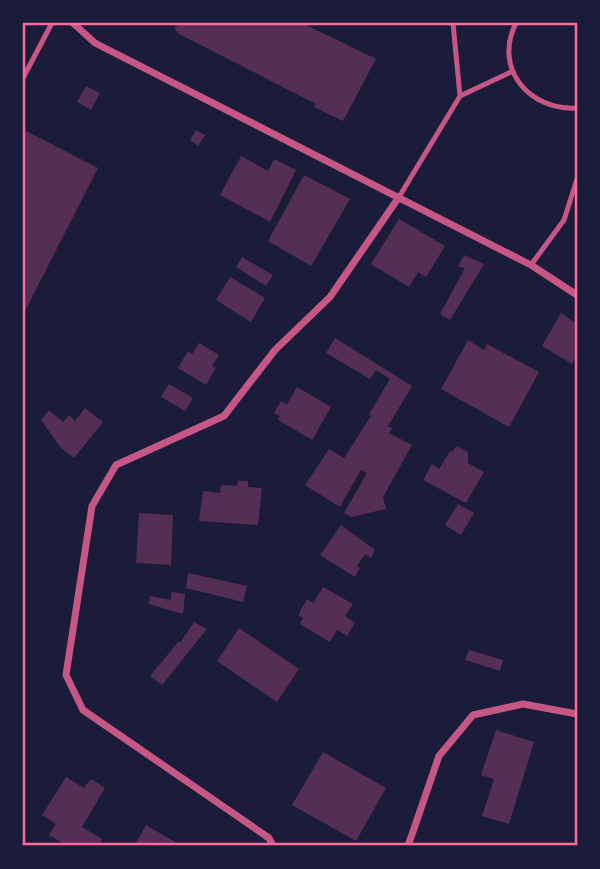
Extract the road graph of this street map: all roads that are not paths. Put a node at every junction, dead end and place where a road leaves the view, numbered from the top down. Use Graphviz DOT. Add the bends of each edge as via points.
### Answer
graph roads {
  1 [pos="52,23"];
  2 [pos="74,23"];
  3 [pos="453,23"];
  4 [pos="516,23"];
  5 [pos="513,71"];
  6 [pos="23,78"];
  7 [pos="460,96"];
  8 [pos="577,110"];
  9 [pos="577,179"];
  10 [pos="399,197"];
  11 [pos="531,265"];
  12 [pos="577,295"];
  13 [pos="577,714"];
  14 [pos="273,846"];
  15 [pos="408,846"];
  1 -- 6 [label="lane"];
  2 -- 10 [label="street" via="95,43"];
  3 -- 7 [label="lane"];
  4 -- 5 [label="lane" via="509,52"];
  5 -- 7 [label="lane"];
  5 -- 8 [label="lane" via="522,88 537,101"];
  7 -- 10 [label="lane"];
  9 -- 11 [label="lane" via="564,220"];
  10 -- 11 [label="street"];
  10 -- 14 [label="street" via="330,297 275,350 224,416 116,466 92,506 66,676 83,710 269,838"];
  11 -- 12 [label="street"];
  13 -- 15 [label="street" via="523,704 472,715 439,756"];
}
